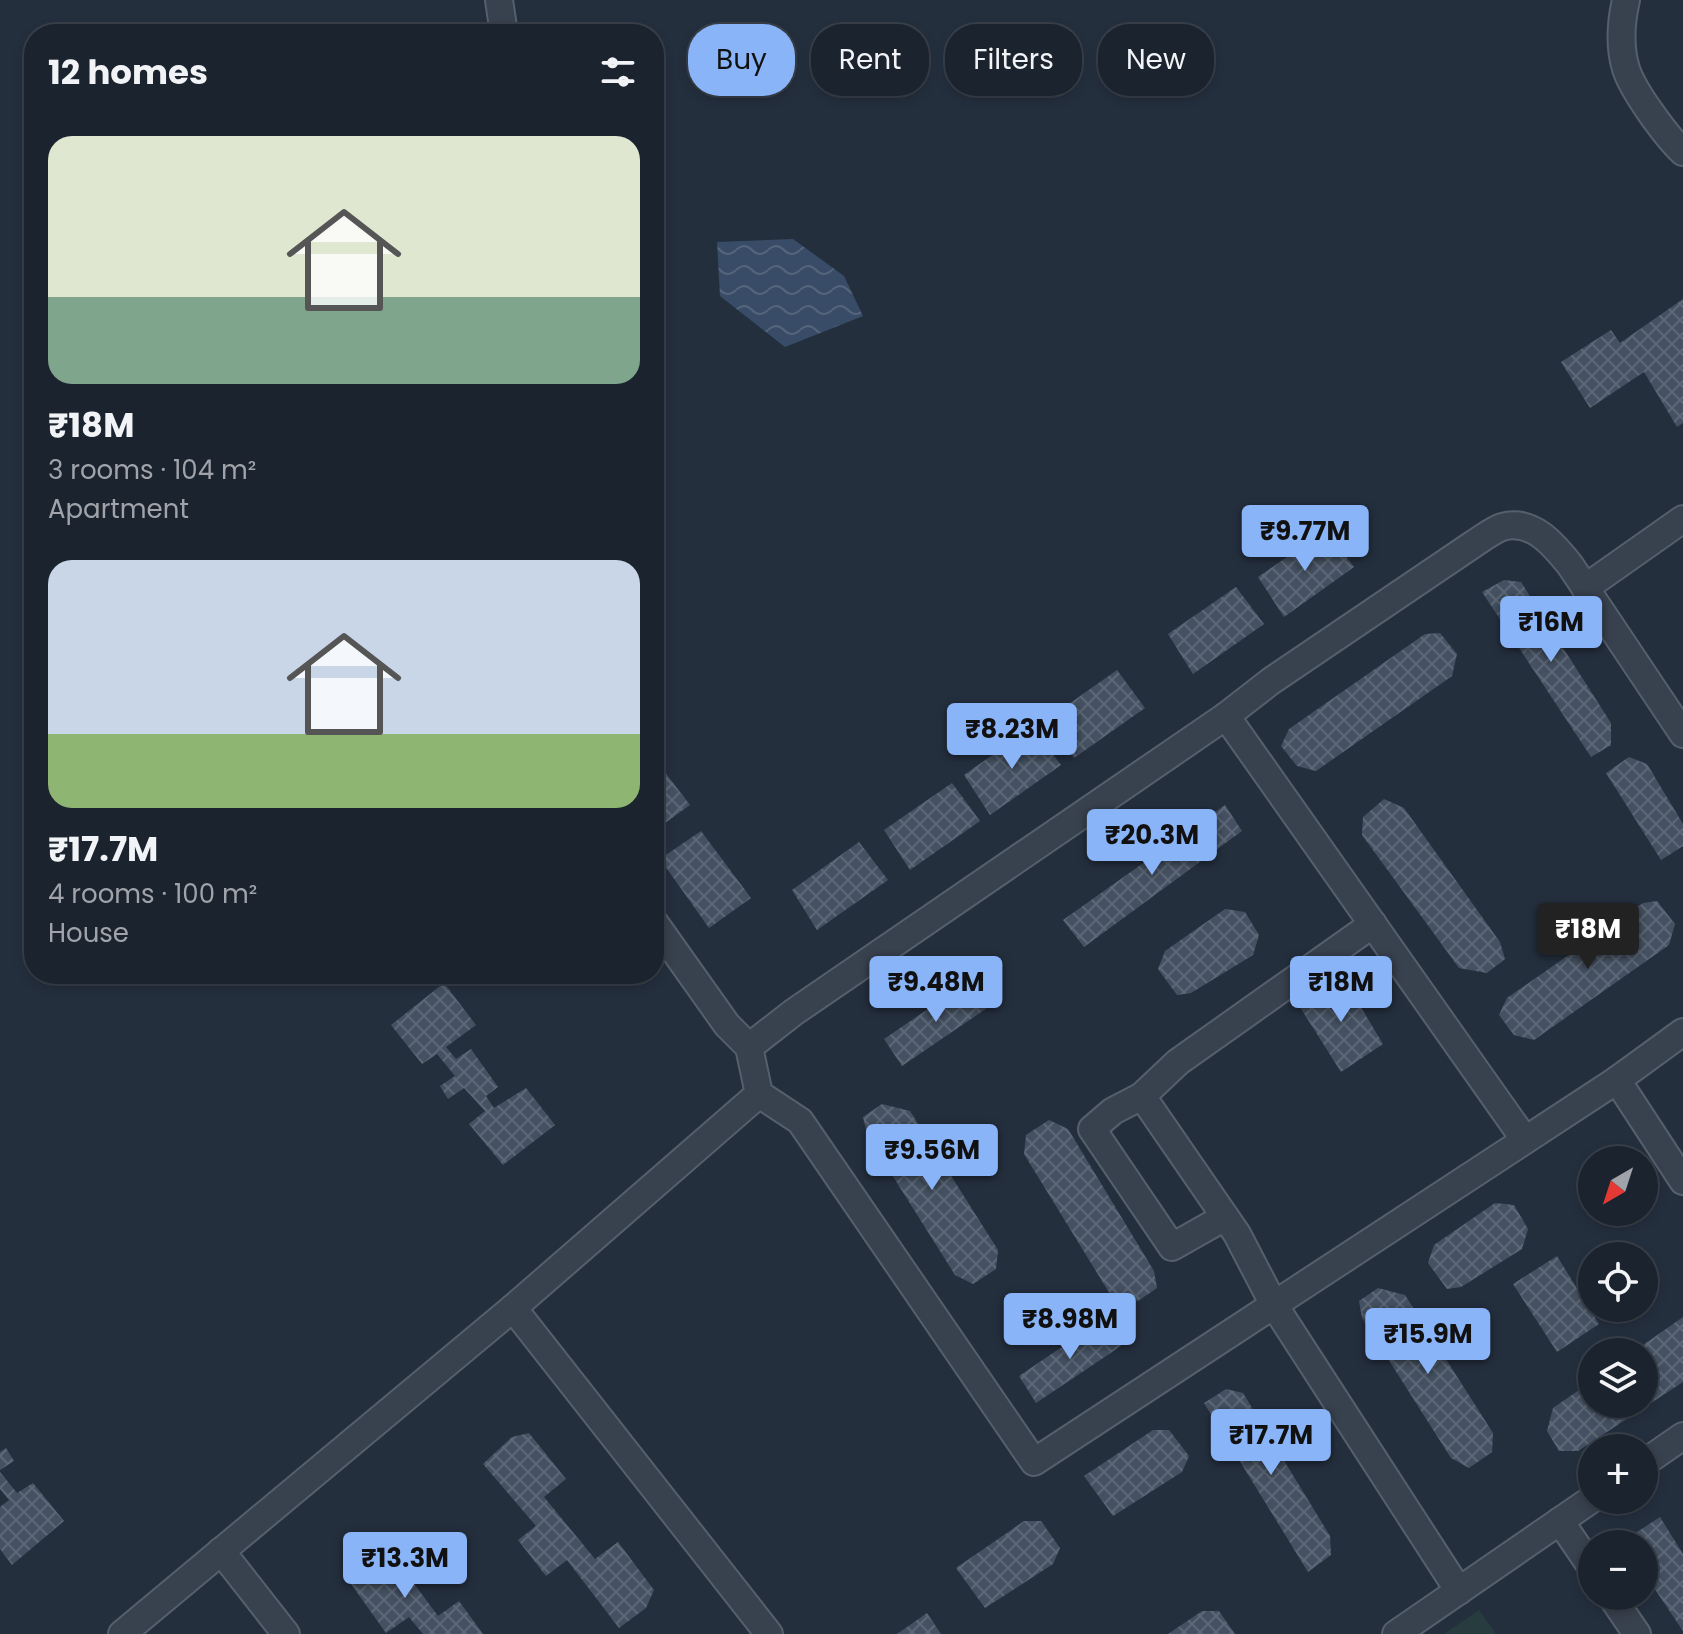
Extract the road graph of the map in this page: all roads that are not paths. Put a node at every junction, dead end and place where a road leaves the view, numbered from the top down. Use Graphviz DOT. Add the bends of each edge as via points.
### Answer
graph roads {
  1 [pos="499,0"];
  2 [pos="1626,0"];
  3 [pos="503,24"];
  4 [pos="1683,152"];
  5 [pos="1683,519"];
  6 [pos="1585,588"];
  7 [pos="1226,716"];
  8 [pos="1683,734"];
  9 [pos="1373,924"];
  10 [pos="664,936"];
  11 [pos="1683,1032"];
  12 [pos="749,1047"];
  13 [pos="1617,1080"];
  14 [pos="759,1094"];
  15 [pos="1142,1096"];
  16 [pos="1525,1140"];
  17 [pos="1683,1181"];
  18 [pos="1225,1217"];
  19 [pos="1274,1305"];
  20 [pos="513,1308"];
  21 [pos="1683,1436"];
  22 [pos="1658,1453"];
  23 [pos="1578,1509"];
  24 [pos="1560,1521"];
  25 [pos="1578,1547"];
  26 [pos="221,1551"];
  27 [pos="1459,1591"];
  28 [pos="1621,1610"];
  29 [pos="122,1634"];
  30 [pos="286,1634"];
  31 [pos="769,1634"];
  32 [pos="1396,1634"];
  33 [pos="1637,1634"];
  1 -- 3 [label="street"];
  2 -- 4 [label="street" via="1621,32 1626,70"];
  5 -- 6 [label="street"];
  6 -- 7 [label="street" via="1553,544 1529,527 1504,527"];
  6 -- 8 [label="street"];
  7 -- 9 [label="street"];
  7 -- 12 [label="street"];
  9 -- 15 [label="street" via="1178,1062"];
  9 -- 16 [label="street"];
  10 -- 12 [label="street" via="727,1025"];
  11 -- 13 [label="street"];
  12 -- 14 [label="street"];
  13 -- 16 [label="street"];
  13 -- 17 [label="street"];
  14 -- 19 [label="street" via="800,1121 1034,1462"];
  14 -- 20 [label="street"];
  15 -- 18 [label="street"];
  15 -- 18 [label="street" via="1092,1129 1172,1247"];
  16 -- 19 [label="street"];
  18 -- 19 [label="street"];
  19 -- 27 [label="street"];
  20 -- 26 [label="street"];
  20 -- 31 [label="street"];
  21 -- 22 [label="street"];
  23 -- 24 [label="street"];
  24 -- 25 [label="street"];
  24 -- 27 [label="street"];
  26 -- 29 [label="street"];
  26 -- 30 [label="street"];
  27 -- 32 [label="street"];
  28 -- 33 [label="street"];
}
